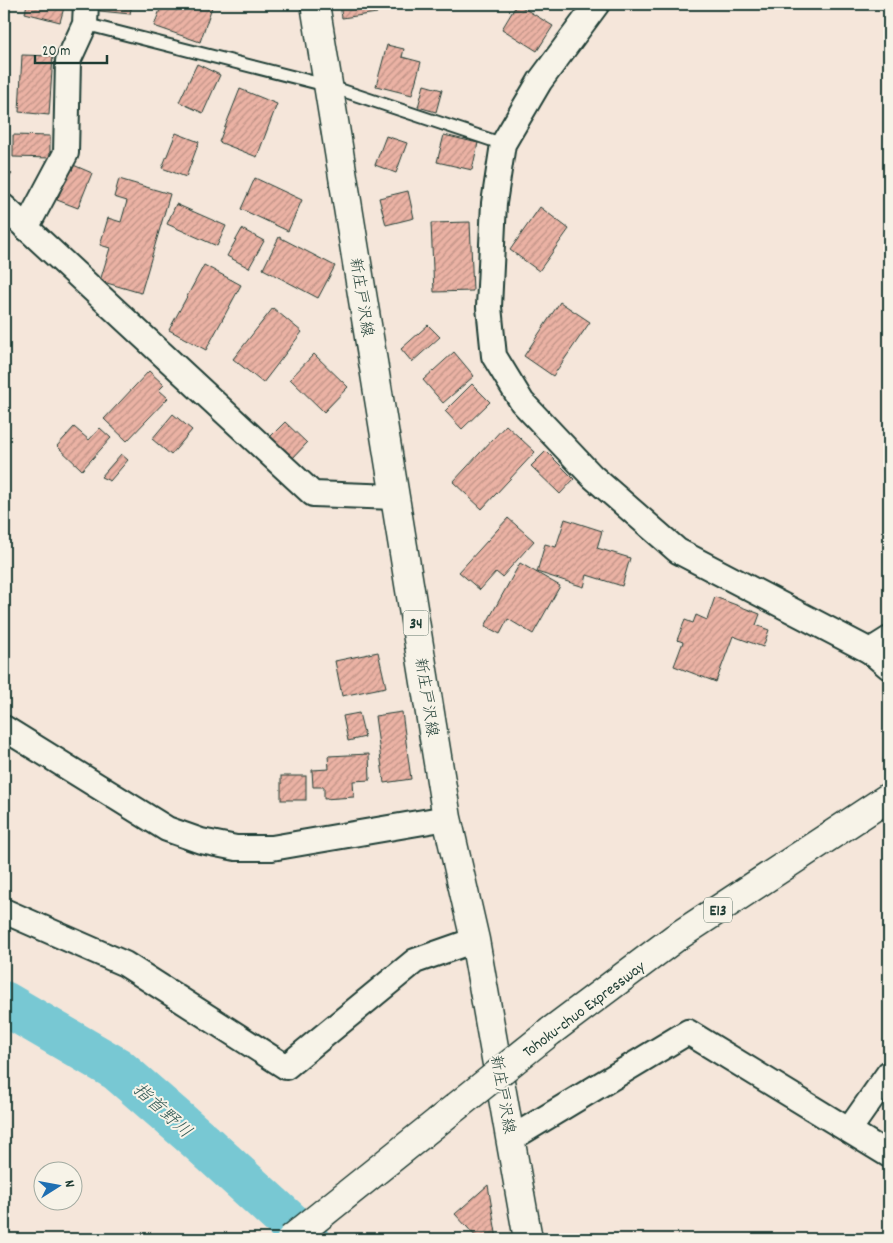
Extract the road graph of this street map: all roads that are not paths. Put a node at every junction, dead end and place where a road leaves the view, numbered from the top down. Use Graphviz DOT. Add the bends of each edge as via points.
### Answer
graph roads {
  1 [pos="315,4"];
  2 [pos="597,4"];
  3 [pos="85,14"];
  4 [pos="328,86"];
  5 [pos="503,144"];
  6 [pos="4,207"];
  7 [pos="26,228"];
  8 [pos="395,497"];
  9 [pos="880,645"];
  10 [pos="889,667"];
  11 [pos="4,728"];
  12 [pos="889,797"];
  13 [pos="448,818"];
  14 [pos="4,911"];
  15 [pos="475,940"];
  16 [pos="889,1073"];
  17 [pos="849,1130"];
  18 [pos="512,1138"];
  19 [pos="889,1155"];
  20 [pos="291,1239"];
  21 [pos="528,1239"];
  1 -- 4 [label="main road, 新庄戸沢線 / 34"];
  2 -- 5 [label="street" via="540,81"];
  3 -- 4 [label="lane"];
  3 -- 7 [label="street" via="68,62 66,153"];
  4 -- 5 [label="lane"];
  4 -- 8 [label="main road, 新庄戸沢線 / 34"];
  5 -- 9 [label="street" via="494,203 489,307 494,356 522,402 592,476 678,551"];
  6 -- 7 [label="street"];
  7 -- 8 [label="street" via="313,494"];
  8 -- 13 [label="main road, 新庄戸沢線 / 34"];
  9 -- 10 [label="street"];
  11 -- 13 [label="street" via="166,829 201,841 236,848 272,848"];
  12 -- 20 [label="main road, Tohoku-chuo Expressway / E13, bridge" via="675,938 551,1030"];
  13 -- 15 [label="main road, 新庄戸沢線 / 34"];
  14 -- 15 [label="street" via="125,964 286,1067 415,961"];
  15 -- 18 [label="main road, 新庄戸沢線 / 34"];
  16 -- 17 [label="street"];
  17 -- 18 [label="street" via="688,1032"];
  17 -- 19 [label="street"];
  18 -- 21 [label="main road, 新庄戸沢線 / 34"];
}
